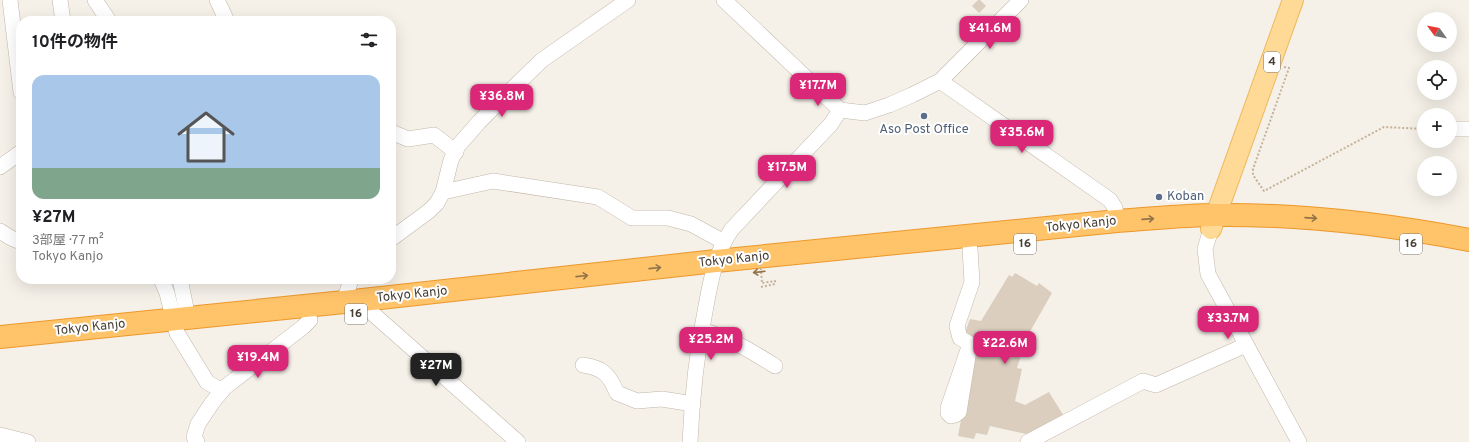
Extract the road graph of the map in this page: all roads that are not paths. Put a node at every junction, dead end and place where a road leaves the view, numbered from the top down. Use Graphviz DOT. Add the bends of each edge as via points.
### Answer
graph roads {
  1 [pos="10,0"];
  2 [pos="60,0"];
  3 [pos="95,0"];
  4 [pos="217,0"];
  5 [pos="628,0"];
  6 [pos="724,0"];
  7 [pos="1021,0"];
  8 [pos="1293,0"];
  9 [pos="62,16"];
  10 [pos="106,16"];
  11 [pos="225,16"];
  12 [pos="16,50"];
  13 [pos="940,80"];
  14 [pos="840,110"];
  15 [pos="1457,129"];
  16 [pos="1469,129"];
  17 [pos="396,134"];
  18 [pos="456,152"];
  19 [pos="16,156"];
  20 [pos="0,167"];
  21 [pos="443,192"];
  22 [pos="1117,221"];
  23 [pos="1214,222"];
  24 [pos="396,235"];
  25 [pos="1469,240"];
  26 [pos="970,249"];
  27 [pos="1469,253"];
  28 [pos="717,260"];
  29 [pos="163,284"];
  30 [pos="180,284"];
  31 [pos="349,284"];
  32 [pos="344,302"];
  33 [pos="371,312"];
  34 [pos="310,320"];
  35 [pos="180,323"];
  36 [pos="701,330"];
  37 [pos="0,337"];
  38 [pos="970,344"];
  39 [pos="1246,345"];
  40 [pos="0,351"];
  41 [pos="583,365"];
  42 [pos="775,366"];
  43 [pos="222,391"];
  44 [pos="693,404"];
  45 [pos="0,435"];
  46 [pos="193,440"];
  47 [pos="28,442"];
  48 [pos="518,442"];
  49 [pos="690,442"];
  50 [pos="1028,442"];
  51 [pos="1299,442"];
  1 -- 12 [label="street"];
  2 -- 9 [label="street"];
  3 -- 10 [label="street"];
  4 -- 11 [label="street"];
  5 -- 18 [label="street" via="542,60 479,122"];
  6 -- 14 [label="street"];
  7 -- 13 [label="street"];
  8 -- 23 [label="main road, 4"];
  13 -- 14 [label="street" via="906,98 865,113"];
  13 -- 22 [label="street" via="1110,200 1115,208"];
  14 -- 28 [label="street" via="831,124 738,222"];
  15 -- 16 [label="street"];
  17 -- 18 [label="street" via="408,139 434,135"];
  18 -- 21 [label="street" via="451,160"];
  19 -- 20 [label="street"];
  21 -- 24 [label="street" via="429,211"];
  21 -- 28 [label="street" via="493,181 598,197 632,218 668,218 691,224 715,236"];
  22 -- 23 [label="highway, Tokyo Kanjo / 16, one-way"];
  22 -- 28 [label="highway, Tokyo Kanjo / 16"];
  23 -- 25 [label="highway, Tokyo Kanjo / 16, one-way" via="1305,218 1350,221"];
  23 -- 26 [label="highway, Tokyo Kanjo / 16" via="1175,231"];
  23 -- 27 [label="highway, Tokyo Kanjo / 16"];
  23 -- 39 [label="street" via="1206,249 1208,274"];
  26 -- 28 [label="highway, Tokyo Kanjo / 16, one-way"];
  26 -- 38 [label="street" via="972,282 957,326 960,338"];
  32 -- 28 [label="highway, Tokyo Kanjo / 16, one-way"];
  28 -- 33 [label="highway, Tokyo Kanjo / 16"];
  28 -- 36 [label="street"];
  29 -- 35 [label="street"];
  30 -- 35 [label="street"];
  31 -- 32 [label="street"];
  32 -- 35 [label="highway, Tokyo Kanjo / 16"];
  33 -- 34 [label="highway, Tokyo Kanjo / 16"];
  33 -- 48 [label="street"];
  34 -- 35 [label="highway, Tokyo Kanjo / 16"];
  34 -- 43 [label="street"];
  35 -- 37 [label="highway, Tokyo Kanjo / 16"];
  35 -- 40 [label="highway, Tokyo Kanjo / 16"];
  35 -- 43 [label="street" via="207,382"];
  36 -- 42 [label="street" via="744,346"];
  36 -- 44 [label="street"];
  39 -- 50 [label="street" via="1156,385 1143,381"];
  39 -- 51 [label="street"];
  41 -- 44 [label="street" via="603,371 617,393 637,401 662,399"];
  43 -- 46 [label="street" via="198,424"];
  44 -- 49 [label="street"];
  45 -- 47 [label="street"];
}
